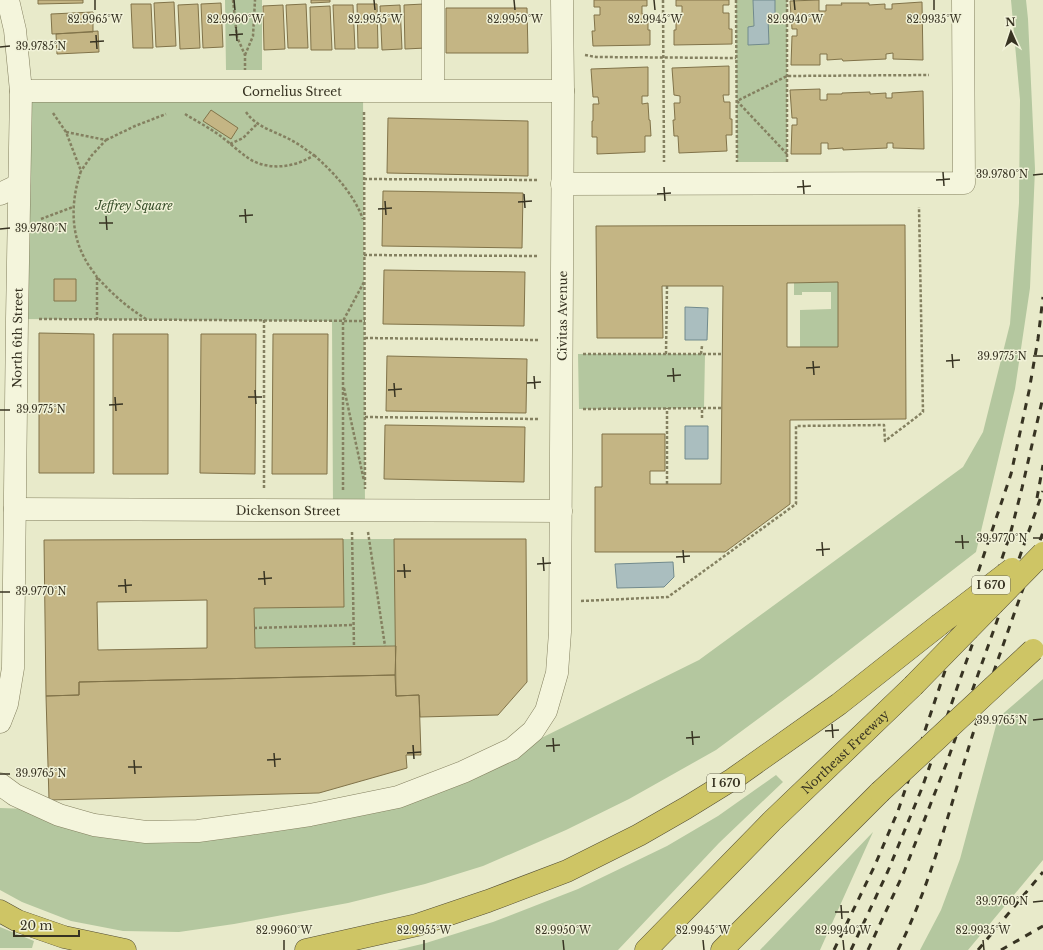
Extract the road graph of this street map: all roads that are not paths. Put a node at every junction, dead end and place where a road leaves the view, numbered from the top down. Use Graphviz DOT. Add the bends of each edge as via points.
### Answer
graph roads {
  1 [pos="8,0"];
  2 [pos="432,0"];
  3 [pos="562,0"];
  4 [pos="963,0"];
  5 [pos="433,90"];
  6 [pos="21,91"];
  7 [pos="563,91"];
  8 [pos="13,172"];
  9 [pos="562,184"];
  10 [pos="0,194"];
  11 [pos="15,509"];
  12 [pos="561,511"];
  13 [pos="1043,545"];
  14 [pos="1043,553"];
  15 [pos="1038,646"];
  16 [pos="0,722"];
  17 [pos="0,784"];
  18 [pos="0,911"];
  19 [pos="126,950"];
  20 [pos="306,950"];
  21 [pos="646,950"];
  22 [pos="722,950"];
  1 -- 6 [label="street, North 6th Street" via="15,30"];
  2 -- 5 [label="street"];
  3 -- 7 [label="street, Civitas Avenue"];
  4 -- 9 [label="street" via="964,183"];
  5 -- 6 [label="street, Cornelius Street"];
  5 -- 7 [label="street, Cornelius Street"];
  6 -- 8 [label="street, North 6th Street"];
  7 -- 9 [label="street, Civitas Avenue"];
  8 -- 10 [label="street"];
  8 -- 11 [label="street, North 6th Street" via="17,319"];
  9 -- 12 [label="street, Civitas Avenue"];
  11 -- 12 [label="street, Dickenson Street"];
  11 -- 16 [label="street, North 6th Street" via="13,668 7,704"];
  12 -- 17 [label="street, Civitas Avenue" via="560,632 555,678 546,711 534,731 512,749 463,772 398,796 310,815 198,831 146,832 94,824 59,815 15,795"];
  13 -- 20 [label="highway, I 670, bridge" via="839,704 733,779 638,835 567,871 488,901 417,925"];
  14 -- 21 [label="highway, Northeast Freeway, bridge" via="913,686 772,821"];
  15 -- 22 [label="highway, bridge" via="880,792"];
  18 -- 19 [label="highway" via="18,921 64,937"];
}
